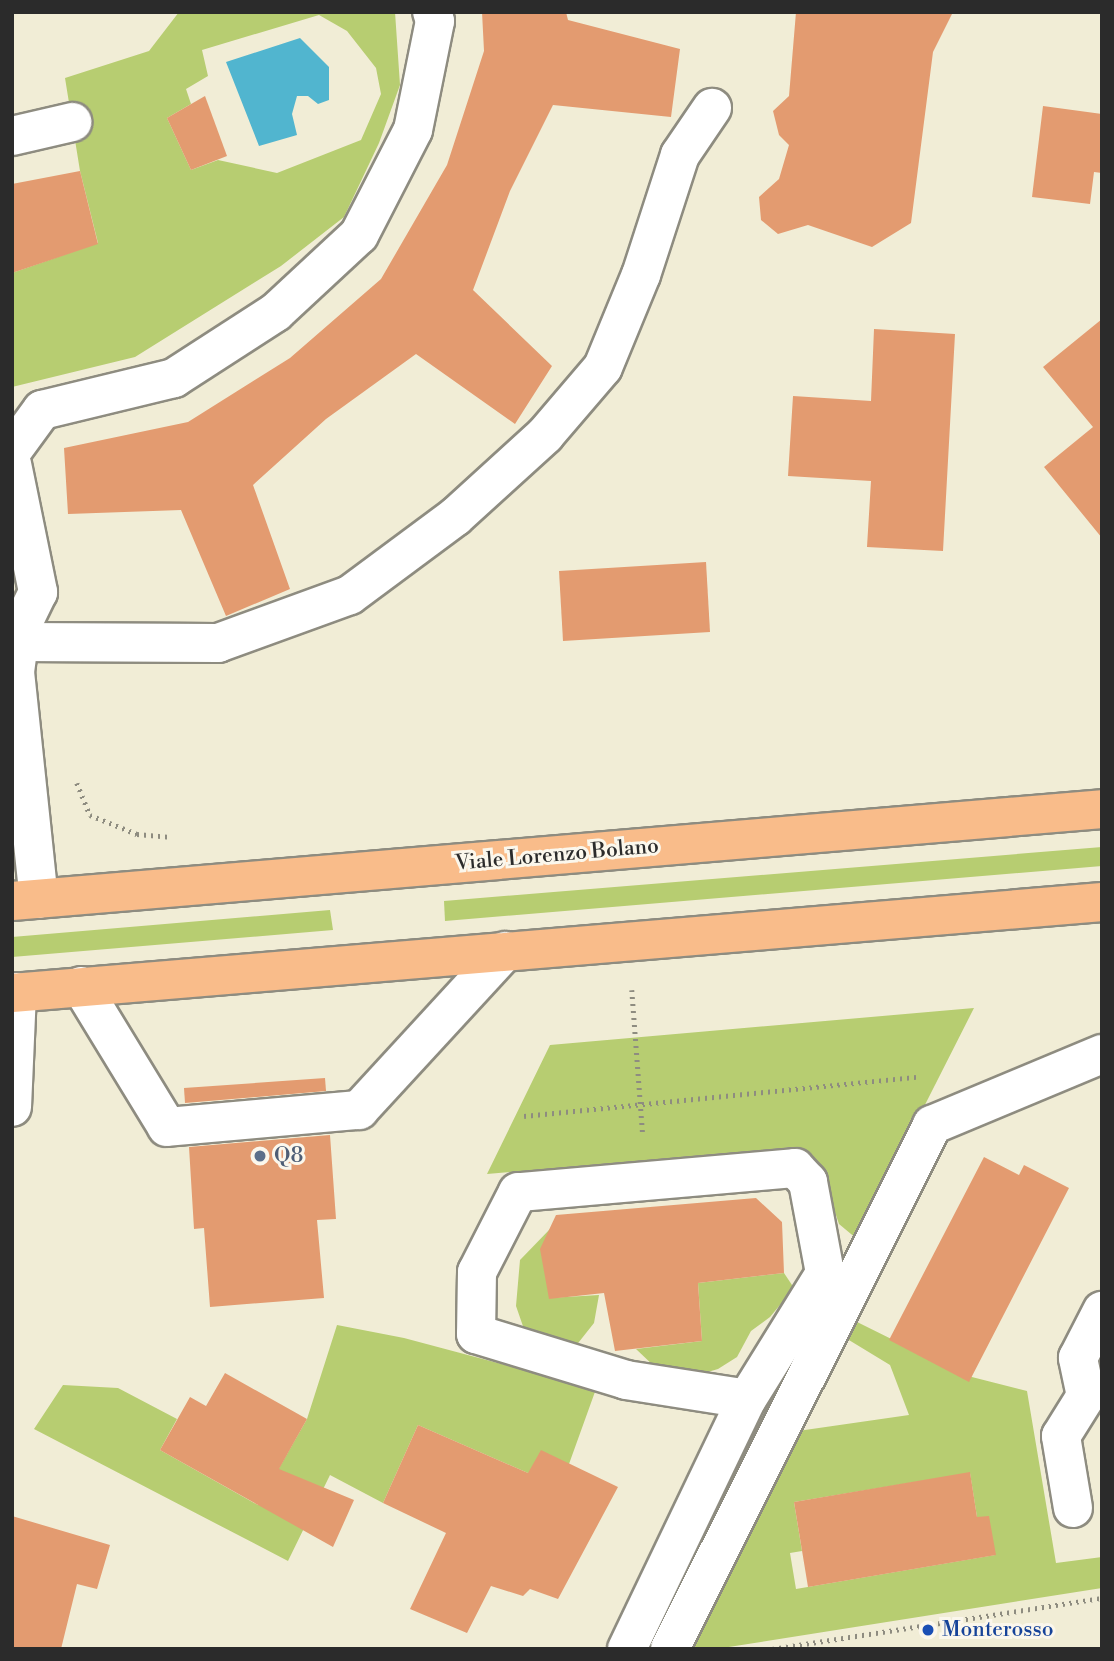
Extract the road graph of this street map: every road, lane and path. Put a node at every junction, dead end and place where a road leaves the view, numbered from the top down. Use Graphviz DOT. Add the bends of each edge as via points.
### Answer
graph roads {
  1 [pos="432,12"];
  2 [pos="712,108"];
  3 [pos="72,122"];
  4 [pos="12,136"];
  5 [pos="12,451"];
  6 [pos="12,464"];
  7 [pos="18,628"];
  8 [pos="1102,809"];
  9 [pos="26,900"];
  10 [pos="1102,902"];
  11 [pos="505,951"];
  12 [pos="632,982"];
  13 [pos="81,986"];
  14 [pos="15,992"];
  15 [pos="1102,1054"];
  16 [pos="918,1077"];
  17 [pos="12,1107"];
  18 [pos="641,1107"];
  19 [pos="524,1116"];
  20 [pos="646,1180"];
  21 [pos="1102,1311"];
  22 [pos="1094,1394"];
  23 [pos="747,1399"];
  24 [pos="1073,1507"];
  25 [pos="1102,1598"];
  26 [pos="627,1649"];
  27 [pos="670,1649"];
  28 [pos="772,1649"];
  1 -- 5 [label="lane" via="435,21 413,130 359,235 276,312 174,378 41,410"];
  2 -- 7 [label="lane" via="680,155 641,275 603,367 545,435 455,517 350,595 218,643"];
  3 -- 4 [label="lane"];
  6 -- 7 [label="lane" via="38,592"];
  7 -- 9 [label="lane" via="15,672"];
  8 -- 9 [label="main road, Viale Lorenzo Bolano"];
  10 -- 11 [label="main road"];
  11 -- 13 [label="main road"];
  11 -- 13 [label="lane" via="359,1110 167,1128"];
  12 -- 18 [label="path"];
  13 -- 14 [label="main road"];
  14 -- 17 [label="lane"];
  15 -- 27 [label="lane" via="932,1125"];
  16 -- 18 [label="path"];
  18 -- 19 [label="path"];
  18 -- 20 [label="path"];
  20 -- 23 [label="lane" via="795,1168 808,1182 825,1273"];
  20 -- 23 [label="lane" via="518,1192 477,1272 476,1334 626,1380"];
  21 -- 22 [label="lane" via="1078,1358"];
  22 -- 24 [label="lane" via="1061,1436"];
  23 -- 26 [label="lane"];
  25 -- 28 [label="path"];
}
